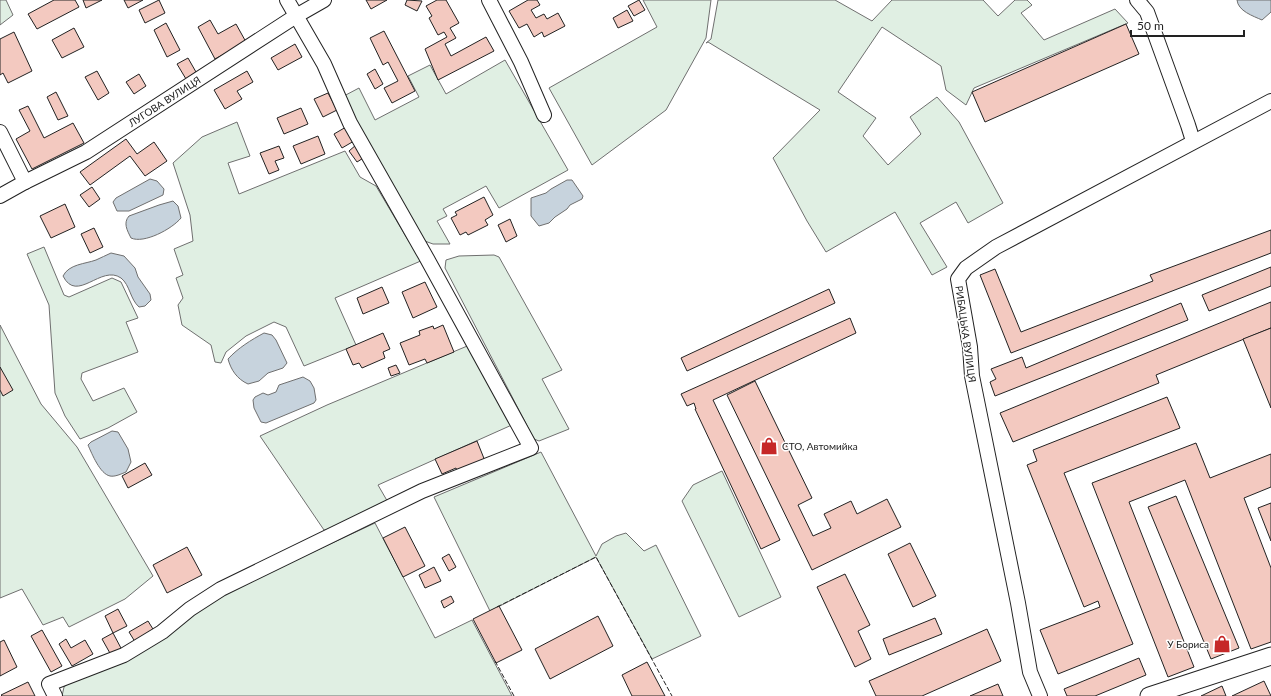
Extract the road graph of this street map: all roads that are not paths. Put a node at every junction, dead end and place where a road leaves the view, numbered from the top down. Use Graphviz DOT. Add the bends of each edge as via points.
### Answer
graph roads {
  1 [pos="287,0"];
  2 [pos="324,0"];
  3 [pos="489,0"];
  4 [pos="1137,0"];
  5 [pos="296,16"];
  6 [pos="1271,101"];
  7 [pos="544,116"];
  8 [pos="0,132"];
  9 [pos="1193,141"];
  10 [pos="25,182"];
  11 [pos="0,196"];
  12 [pos="1271,656"];
  13 [pos="55,696"];
  14 [pos="1040,696"];
  15 [pos="1149,696"];
  1 -- 5 [label="street"];
  2 -- 5 [label="street, ЛУГОВА ВУЛИЦЯ"];
  3 -- 7 [label="street" via="521,62"];
  4 -- 9 [label="street" via="1147,12"];
  5 -- 10 [label="street, ЛУГОВА ВУЛИЦЯ" via="86,152"];
  5 -- 13 [label="street" via="324,64 350,123 531,448 422,491 221,589 190,609 162,632 124,655 49,684"];
  6 -- 9 [label="street, РИБАЦЬКА ВУЛИЦЯ"];
  8 -- 10 [label="street"];
  9 -- 14 [label="street, РИБАЦЬКА ВУЛИЦЯ" via="996,246 966,268 958,279 970,347 972,376 1030,672"];
  10 -- 11 [label="street, ЛУГОВА ВУЛИЦЯ"];
  12 -- 15 [label="street"];
}
